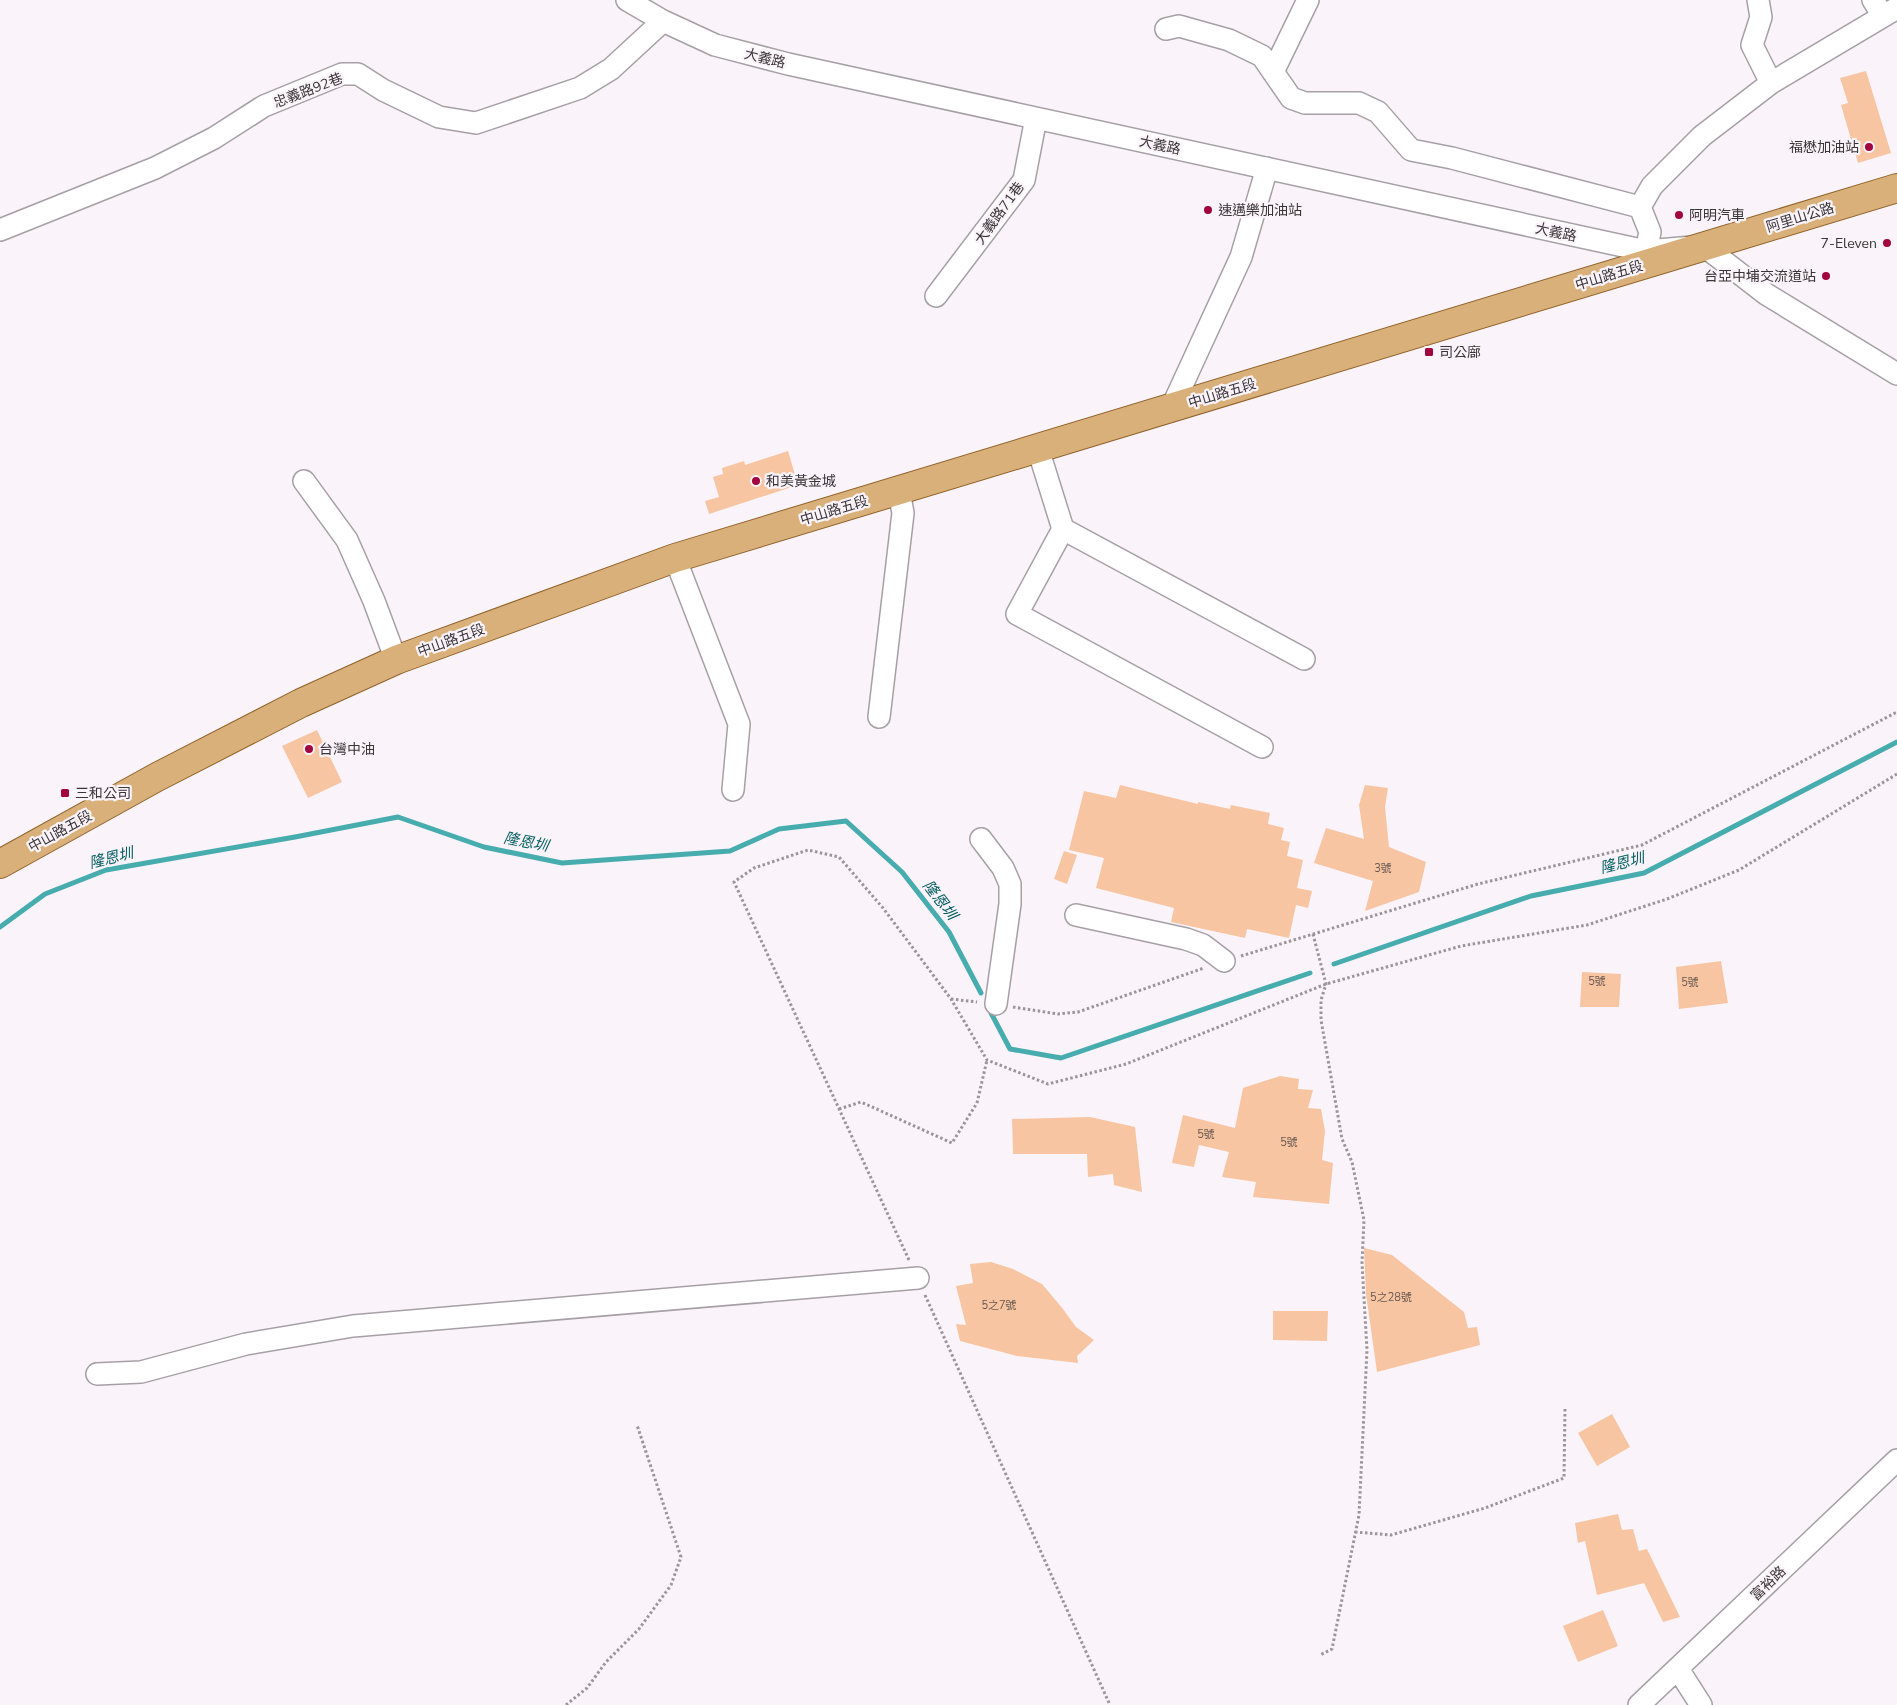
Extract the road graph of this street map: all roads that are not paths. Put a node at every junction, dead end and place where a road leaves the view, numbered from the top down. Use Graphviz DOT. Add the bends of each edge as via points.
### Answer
graph roads {
  1 [pos="627,0"];
  2 [pos="1308,0"];
  3 [pos="1758,0"];
  4 [pos="1884,8"];
  5 [pos="663,22"];
  6 [pos="1166,29"];
  7 [pos="1273,72"];
  8 [pos="1771,83"];
  9 [pos="1036,118"];
  10 [pos="1267,168"];
  11 [pos="1897,188"];
  12 [pos="1640,208"];
  13 [pos="0,230"];
  14 [pos="1704,246"];
  15 [pos="1646,251"];
  16 [pos="936,296"];
  17 [pos="1897,374"];
  18 [pos="1171,409"];
  19 [pos="1038,449"];
  20 [pos="304,482"];
  21 [pos="899,491"];
  22 [pos="1063,529"];
  23 [pos="675,558"];
  24 [pos="1304,659"];
  25 [pos="396,660"];
  26 [pos="879,718"];
  27 [pos="1262,747"];
  28 [pos="733,790"];
  29 [pos="980,839"];
  30 [pos="0,864"];
  31 [pos="1076,915"];
  32 [pos="1224,961"];
  33 [pos="996,1004"];
  34 [pos="918,1278"];
  35 [pos="97,1374"];
  36 [pos="1897,1460"];
  37 [pos="1678,1669"];
  38 [pos="1639,1705"];
  39 [pos="1701,1705"];
  1 -- 5 [label="street, 大義路"];
  2 -- 7 [label="street"];
  3 -- 8 [label="street" via="1761,17 1752,45"];
  4 -- 8 [label="street"];
  5 -- 9 [label="street, 大義路" via="715,45 788,64"];
  5 -- 13 [label="street, 忠義路92巷" via="611,69 580,88 476,123 439,117 358,74 342,74 264,106 214,138 155,168"];
  6 -- 7 [label="street" via="1179,26 1229,40 1262,56"];
  7 -- 12 [label="street" via="1291,98 1306,103 1359,103 1378,112 1411,150"];
  8 -- 12 [label="street" via="1702,136 1652,186"];
  9 -- 10 [label="street, 大義路"];
  9 -- 16 [label="street, 大義路71巷" via="1024,180"];
  10 -- 15 [label="street, 大義路"];
  10 -- 18 [label="street" via="1241,257"];
  11 -- 14 [label="main road, 阿里山公路"];
  12 -- 15 [label="street" via="1650,232"];
  14 -- 15 [label="street, 大義路"];
  14 -- 17 [label="street" via="1766,294"];
  14 -- 18 [label="main road, 中山路五段"];
  18 -- 19 [label="main road, 中山路五段"];
  19 -- 21 [label="main road, 中山路五段"];
  19 -- 22 [label="street"];
  20 -- 25 [label="street" via="347,540"];
  21 -- 23 [label="main road, 中山路五段"];
  21 -- 26 [label="street" via="903,513"];
  22 -- 24 [label="street"];
  22 -- 27 [label="street" via="1017,614"];
  23 -- 25 [label="main road, 中山路五段"];
  23 -- 28 [label="street" via="739,724"];
  25 -- 30 [label="main road, 中山路五段" via="301,703 157,777"];
  29 -- 33 [label="street" via="1003,868 1010,884"];
  31 -- 32 [label="street" via="1203,945"];
  34 -- 35 [label="street" via="353,1326 246,1344 141,1372"];
  36 -- 37 [label="street, 富裕路"];
  37 -- 38 [label="street, 富裕路"];
  37 -- 39 [label="street"];
}
